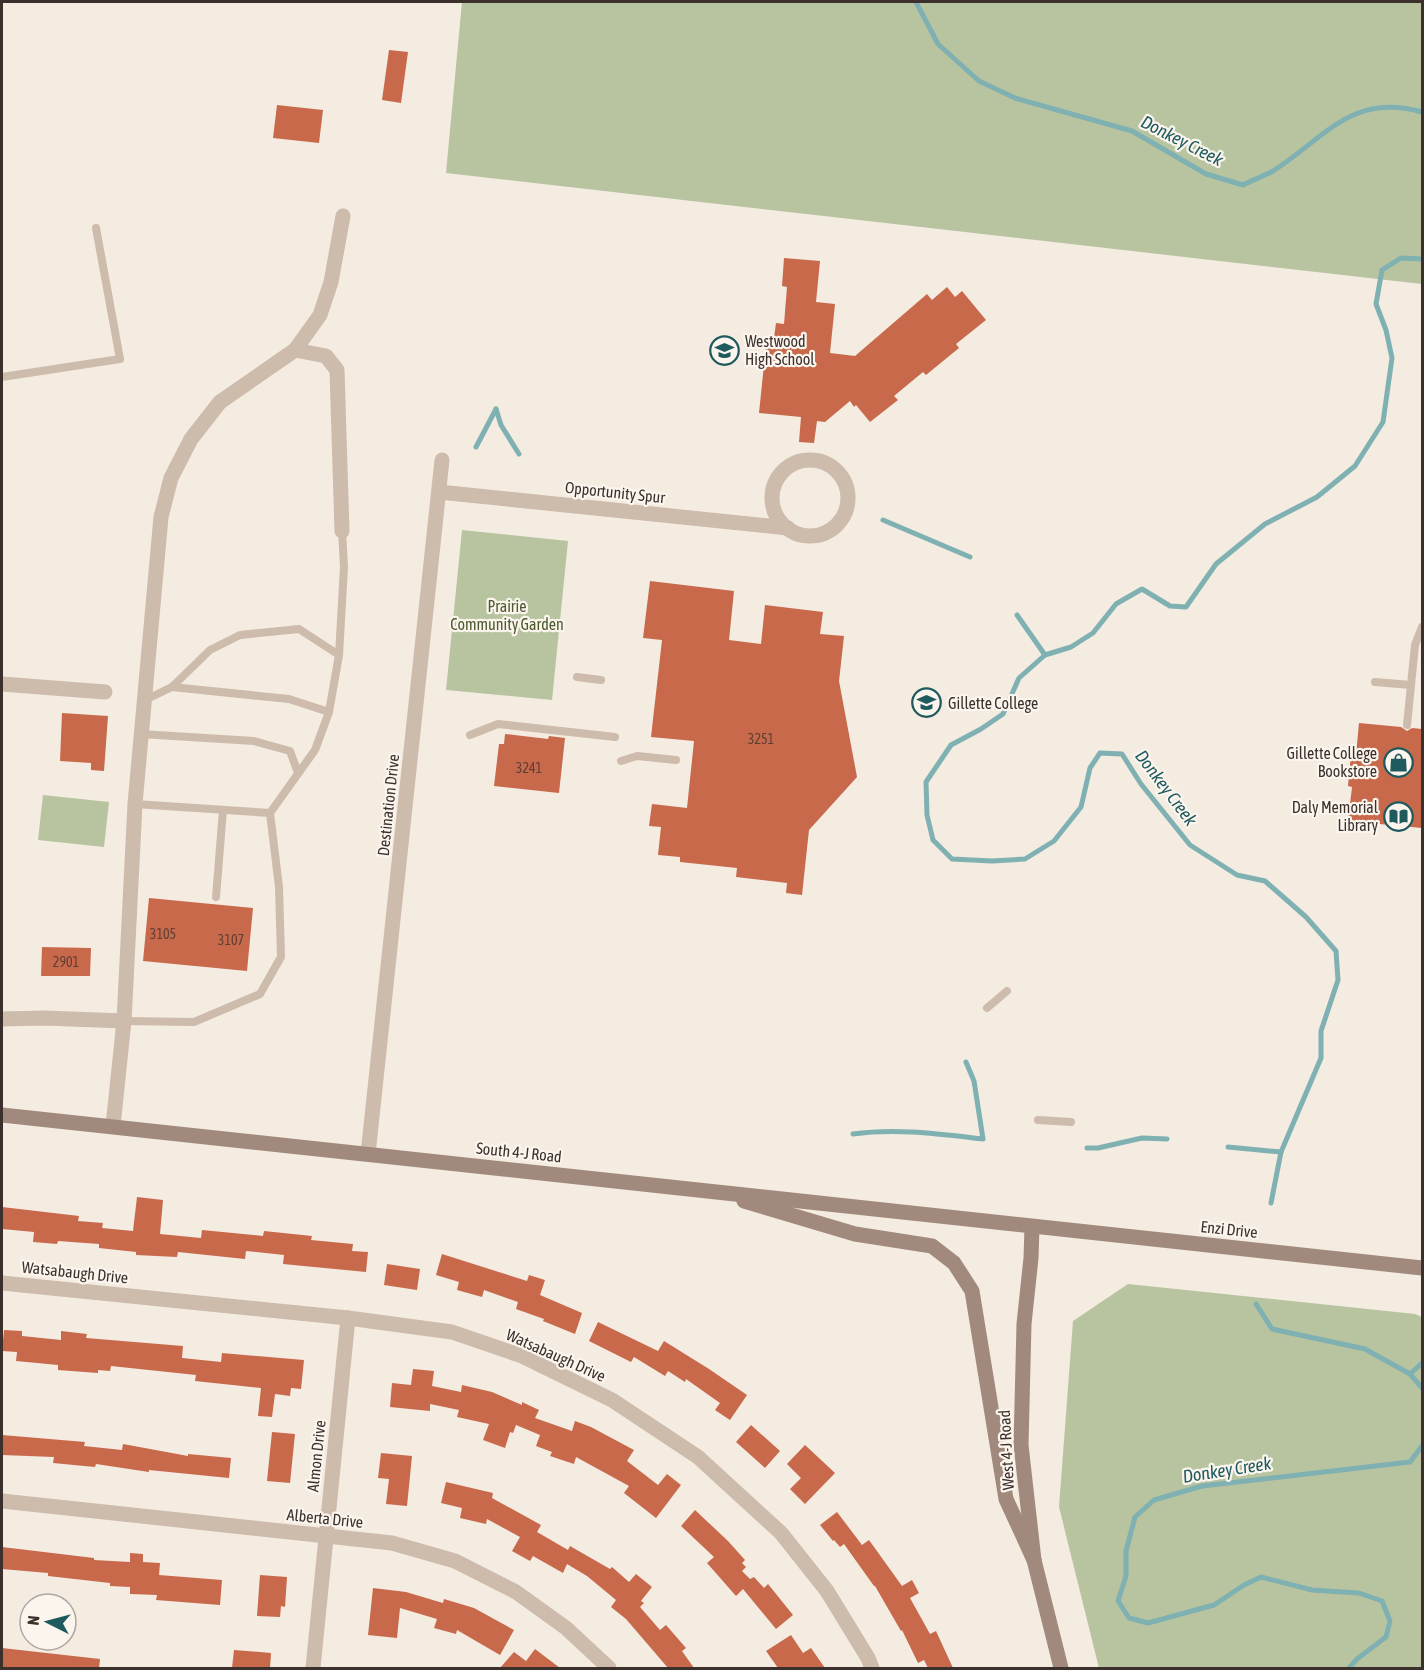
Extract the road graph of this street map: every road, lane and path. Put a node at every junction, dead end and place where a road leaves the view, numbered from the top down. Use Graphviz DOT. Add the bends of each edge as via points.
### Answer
graph roads {
  1 [pos="343,216"];
  2 [pos="96,228"];
  3 [pos="295,350"];
  4 [pos="2,377"];
  5 [pos="442,460"];
  6 [pos="439,492"];
  7 [pos="788,528"];
  8 [pos="342,531"];
  9 [pos="1422,627"];
  10 [pos="339,655"];
  11 [pos="577,677"];
  12 [pos="601,680"];
  13 [pos="1375,682"];
  14 [pos="2,684"];
  15 [pos="1411,685"];
  16 [pos="172,687"];
  17 [pos="105,692"];
  18 [pos="144,700"];
  19 [pos="328,712"];
  20 [pos="1407,725"];
  21 [pos="141,734"];
  22 [pos="470,735"];
  23 [pos="615,737"];
  24 [pos="676,760"];
  25 [pos="621,761"];
  26 [pos="298,773"];
  27 [pos="135,804"];
  28 [pos="223,810"];
  29 [pos="270,813"];
  30 [pos="216,897"];
  31 [pos="1007,990"];
  32 [pos="987,1008"];
  33 [pos="2,1019"];
  34 [pos="124,1021"];
  35 [pos="2,1115"];
  36 [pos="1038,1120"];
  37 [pos="1071,1122"];
  38 [pos="113,1126"];
  39 [pos="368,1154"];
  40 [pos="707,1190"];
  41 [pos="1032,1227"];
  42 [pos="1422,1268"];
  43 [pos="2,1283"];
  44 [pos="348,1318"];
  45 [pos="2,1502"];
  46 [pos="326,1536"];
  47 [pos="1034,1560"];
  48 [pos="313,1668"];
  49 [pos="609,1668"];
  50 [pos="872,1668"];
  51 [pos="1061,1668"];
  1 -- 3 [label="street" via="331,282 320,315"];
  2 -- 4 [label="lane" via="120,359"];
  3 -- 8 [label="street" via="326,356 337,370"];
  3 -- 18 [label="street" via="220,402 191,438 171,478 161,517"];
  5 -- 6 [label="street, Destination Drive"];
  6 -- 7 [label="street, Opportunity Spur"];
  6 -- 39 [label="street, Destination Drive"];
  7 -- 7 [label="street, Opportunity Spur" via="811,536 828,530 842,518 846,489 839,473 829,465 818,460 799,462 783,471 775,482 773,507"];
  8 -- 10 [label="lane"];
  9 -- 15 [label="lane"];
  10 -- 16 [label="lane" via="298,629 240,635 210,650"];
  10 -- 19 [label="lane"];
  11 -- 12 [label="lane"];
  13 -- 15 [label="lane"];
  14 -- 17 [label="street"];
  15 -- 20 [label="lane"];
  16 -- 18 [label="lane"];
  16 -- 19 [label="lane" via="290,699"];
  18 -- 21 [label="street"];
  19 -- 26 [label="lane" via="315,750"];
  21 -- 26 [label="lane" via="254,741 290,751"];
  21 -- 27 [label="street"];
  22 -- 23 [label="lane" via="498,724"];
  24 -- 25 [label="lane" via="637,756"];
  26 -- 29 [label="lane"];
  27 -- 28 [label="lane"];
  27 -- 34 [label="street"];
  28 -- 29 [label="lane"];
  28 -- 30 [label="lane"];
  29 -- 34 [label="lane" via="279,887 281,957 260,994 194,1022"];
  31 -- 32 [label="lane"];
  33 -- 34 [label="street"];
  34 -- 38 [label="street"];
  35 -- 38 [label="main road, South 4-J Road"];
  36 -- 37 [label="lane"];
  38 -- 39 [label="main road, South 4-J Road"];
  39 -- 40 [label="main road, South 4-J Road"];
  40 -- 41 [label="main road, South 4-J Road"];
  40 -- 47 [label="main road" via="855,1234 932,1246 954,1263 972,1291 1006,1499"];
  41 -- 42 [label="main road, Enzi Drive"];
  41 -- 47 [label="main road, West 4-J Road" via="1024,1324 1021,1445"];
  43 -- 44 [label="street, Watsabaugh Drive"];
  44 -- 46 [label="street, Almon Drive"];
  44 -- 50 [label="street, Watsabaugh Drive" via="452,1332 522,1356 612,1400 698,1457 781,1533 827,1591"];
  45 -- 46 [label="street, Alberta Drive"];
  46 -- 48 [label="street, Almon Drive"];
  46 -- 49 [label="street, Alberta Drive" via="392,1543 455,1561 516,1592 566,1628"];
  47 -- 51 [label="main road, West 4-J Road"];
}
